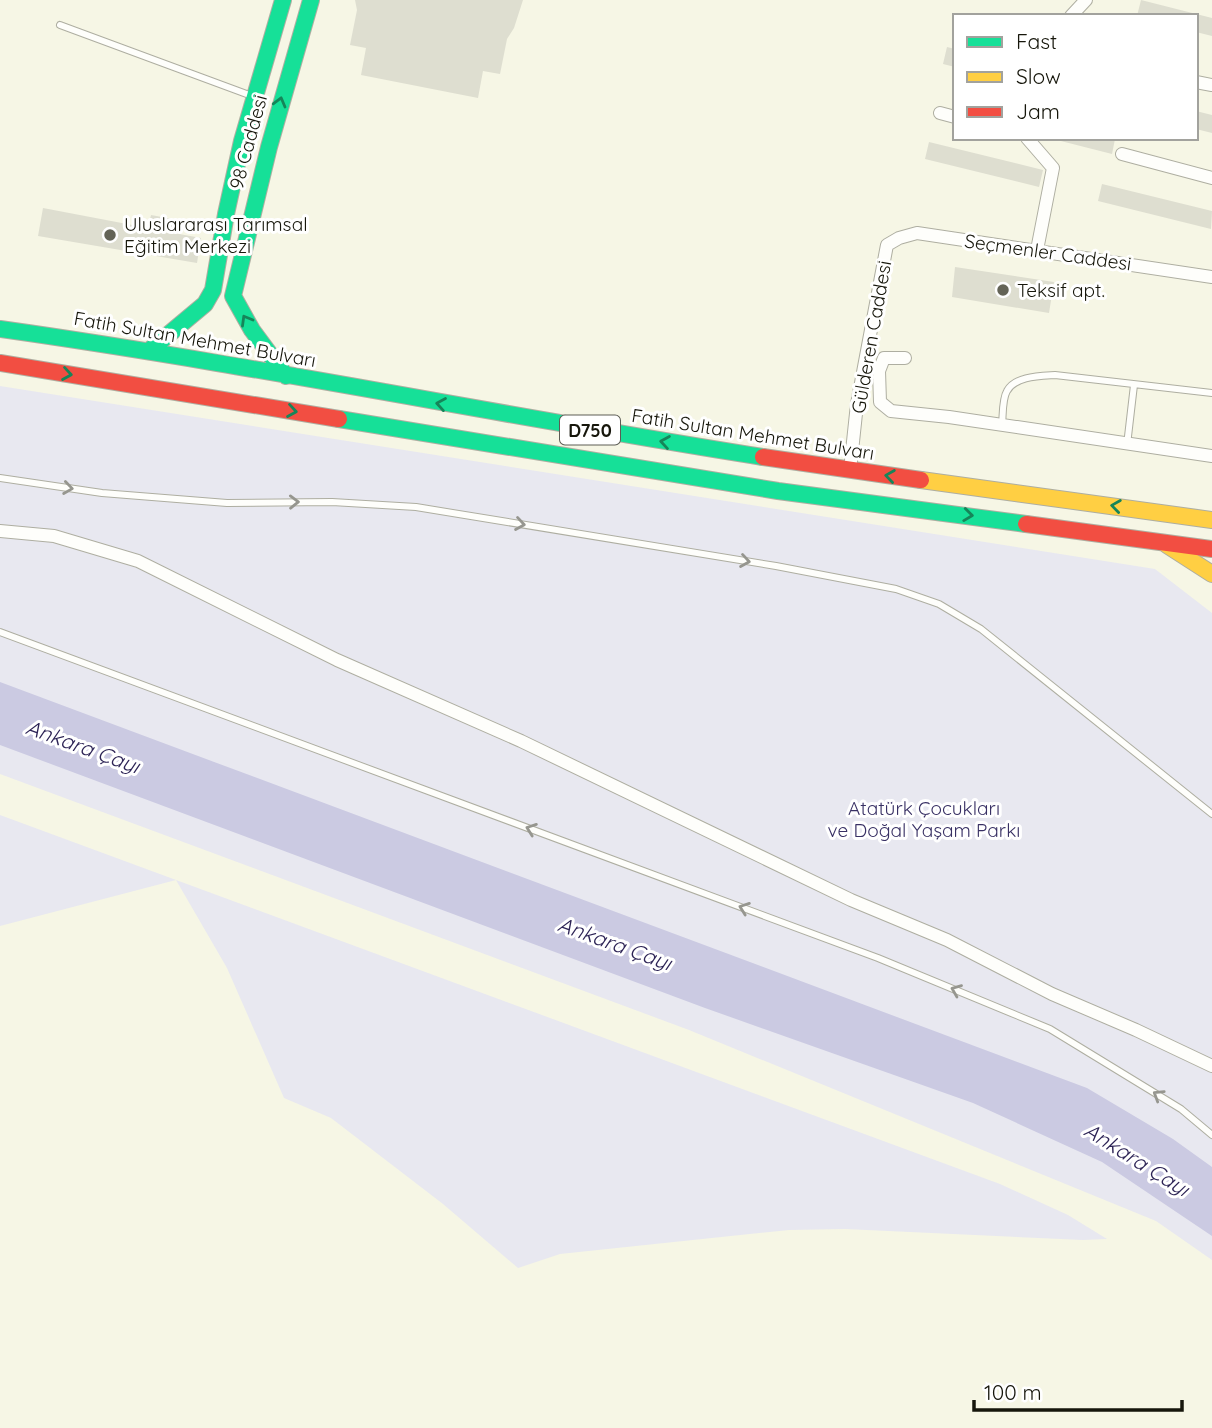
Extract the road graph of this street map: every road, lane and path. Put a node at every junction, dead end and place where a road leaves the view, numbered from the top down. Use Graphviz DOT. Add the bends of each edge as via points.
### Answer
graph roads {
  1 [pos="283,0"];
  2 [pos="311,0"];
  3 [pos="1086,0"];
  4 [pos="1073,14"];
  5 [pos="61,25"];
  6 [pos="254,97"];
  7 [pos="940,113"];
  8 [pos="953,116"];
  9 [pos="1029,140"];
  10 [pos="1122,154"];
  11 [pos="1212,178"];
  12 [pos="887,246"];
  13 [pos="1037,250"];
  14 [pos="1212,277"];
  15 [pos="213,290"];
  16 [pos="233,296"];
  17 [pos="0,330"];
  18 [pos="150,350"];
  19 [pos="905,358"];
  20 [pos="0,363"];
  21 [pos="286,376"];
  22 [pos="1134,385"];
  23 [pos="1212,393"];
  24 [pos="1002,425"];
  25 [pos="1127,445"];
  26 [pos="1212,456"];
  27 [pos="850,470"];
  28 [pos="0,478"];
  29 [pos="1212,513"];
  30 [pos="1183,516"];
  31 [pos="1212,520"];
  32 [pos="0,531"];
  33 [pos="1160,540"];
  34 [pos="1212,549"];
  35 [pos="1212,574"];
  36 [pos="0,632"];
  37 [pos="1212,814"];
  38 [pos="1212,1066"];
  39 [pos="1212,1135"];
  1 -- 6 [label="main road, 98 Caddesi"];
  16 -- 2 [label="main road, 98 Caddesi, one-way" via="259,182"];
  3 -- 4 [label="street"];
  5 -- 6 [label="lane"];
  6 -- 15 [label="main road, 98 Caddesi"];
  7 -- 8 [label="street"];
  9 -- 13 [label="street" via="1053,168"];
  10 -- 11 [label="street"];
  12 -- 13 [label="street, Seçmenler Caddesi" via="917,233"];
  12 -- 27 [label="street, Gülderen Caddesi" via="857,404"];
  13 -- 14 [label="street, Seçmenler Caddesi"];
  15 -- 16 [label="main road"];
  15 -- 18 [label="main road" via="205,304"];
  21 -- 16 [label="main road, one-way"];
  17 -- 18 [label="main road, Fatih Sultan Mehmet Bulvarı / D750"];
  18 -- 21 [label="main road, Fatih Sultan Mehmet Bulvarı / D750"];
  19 -- 24 [label="street" via="884,358 879,371 880,402 891,411"];
  20 -- 33 [label="main road, D750, one-way" via="778,491"];
  27 -- 21 [label="main road, Fatih Sultan Mehmet Bulvarı / D750, one-way"];
  22 -- 23 [label="lane"];
  22 -- 24 [label="lane" via="1055,375 1017,381 1007,391"];
  22 -- 25 [label="lane"];
  24 -- 25 [label="street"];
  25 -- 26 [label="street"];
  30 -- 27 [label="main road, Fatih Sultan Mehmet Bulvarı / D750, one-way"];
  28 -- 37 [label="lane, one-way" via="102,493 227,503 416,507 895,589 939,604 981,629"];
  29 -- 30 [label="main road"];
  30 -- 31 [label="main road, Fatih Sultan Mehmet Bulvarı / D750"];
  32 -- 38 [label="street" via="54,536 138,561 337,660 521,741"];
  33 -- 34 [label="main road, D750"];
  33 -- 35 [label="main road"];
  39 -- 36 [label="lane, one-way" via="1181,1109 1050,1029 878,958"];
}
